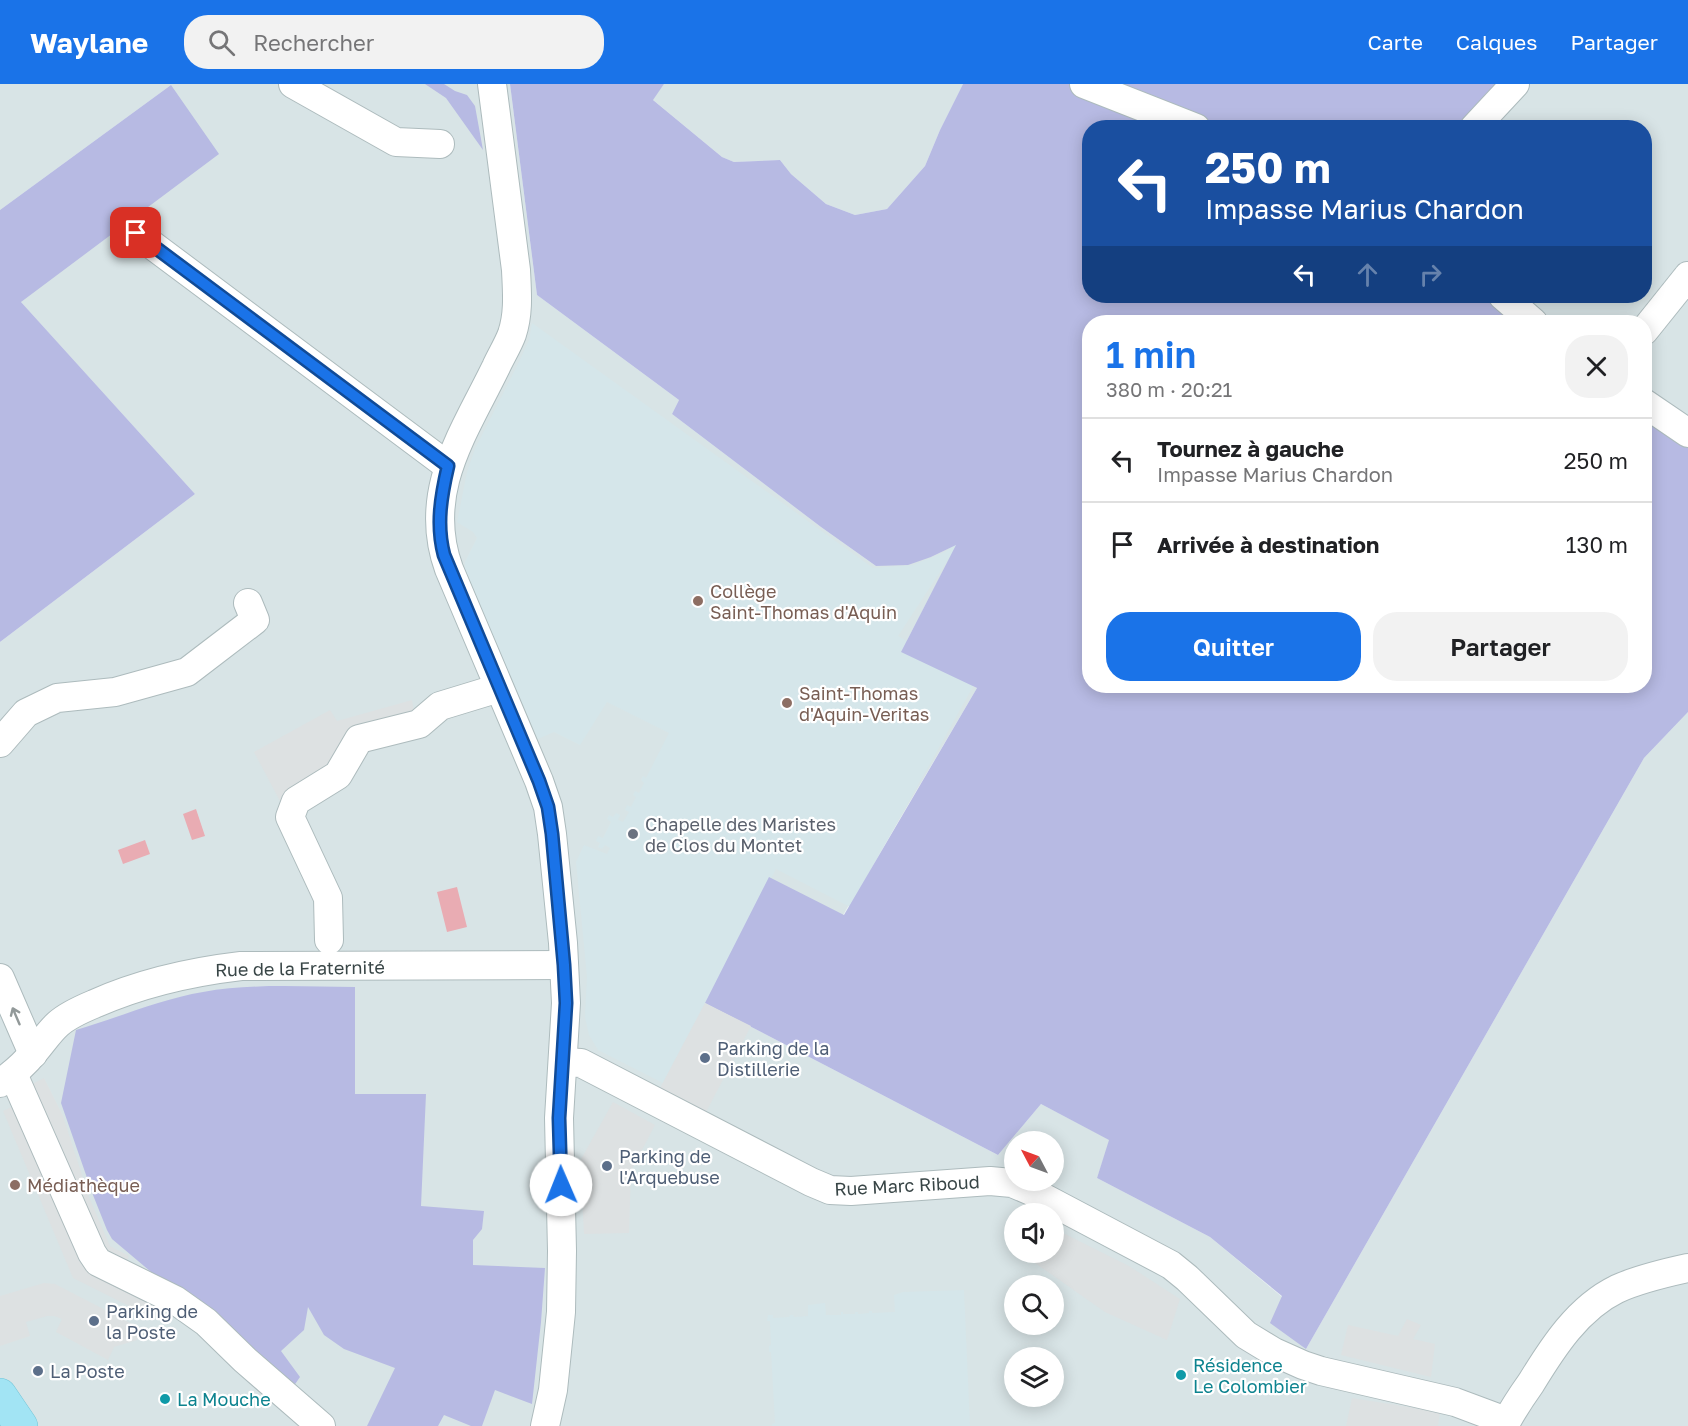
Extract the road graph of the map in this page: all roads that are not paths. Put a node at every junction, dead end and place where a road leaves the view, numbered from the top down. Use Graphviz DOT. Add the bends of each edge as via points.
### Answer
graph roads {
  1 [pos="293,84"];
  2 [pos="492,84"];
  3 [pos="1084,84"];
  4 [pos="1515,84"];
  5 [pos="1176,120"];
  6 [pos="1481,120"];
  7 [pos="440,144"];
  8 [pos="136,233"];
  9 [pos="1688,276"];
  10 [pos="1511,303"];
  11 [pos="1525,315"];
  12 [pos="1652,321"];
  13 [pos="1652,408"];
  14 [pos="1688,433"];
  15 [pos="448,466"];
  16 [pos="248,603"];
  17 [pos="499,688"];
  18 [pos="0,743"];
  19 [pos="329,940"];
  20 [pos="564,965"];
  21 [pos="0,978"];
  22 [pos="33,1054"];
  23 [pos="563,1062"];
  24 [pos="7,1078"];
  25 [pos="1688,1268"];
  26 [pos="0,1395"];
  27 [pos="1505,1424"];
  28 [pos="21,1426"];
  29 [pos="321,1426"];
  30 [pos="545,1426"];
  1 -- 7 [label="street" via="396,142"];
  2 -- 15 [label="street" via="518,301 512,333"];
  3 -- 5 [label="street"];
  4 -- 6 [label="street"];
  8 -- 15 [label="street"];
  9 -- 12 [label="street"];
  10 -- 11 [label="street"];
  13 -- 14 [label="street"];
  15 -- 17 [label="street" via="441,497 442,546"];
  16 -- 18 [label="street" via="255,620 187,672 115,692 57,698 26,713"];
  17 -- 19 [label="street" via="440,706 419,723 359,739 338,775 296,801 290,817 328,898"];
  17 -- 20 [label="street" via="548,807"];
  20 -- 22 [label="street, Rue de la Fraternité" via="241,966 204,971 113,995 72,1014 58,1023"];
  20 -- 23 [label="street"];
  22 -- 21 [label="street, one-way"];
  22 -- 24 [label="street, Rue de la Fraternité"];
  23 -- 27 [label="street, Rue Marc Riboud" via="581,1063 830,1190 990,1181 1012,1184 1171,1265 1246,1335 1274,1352 1321,1371 1455,1402"];
  23 -- 30 [label="street" via="559,1118 561,1312"];
  24 -- 29 [label="street" via="98,1262 175,1300 206,1322"];
  25 -- 27 [label="street" via="1617,1289 1592,1304 1551,1353"];
  26 -- 28 [label="main road"];
}
